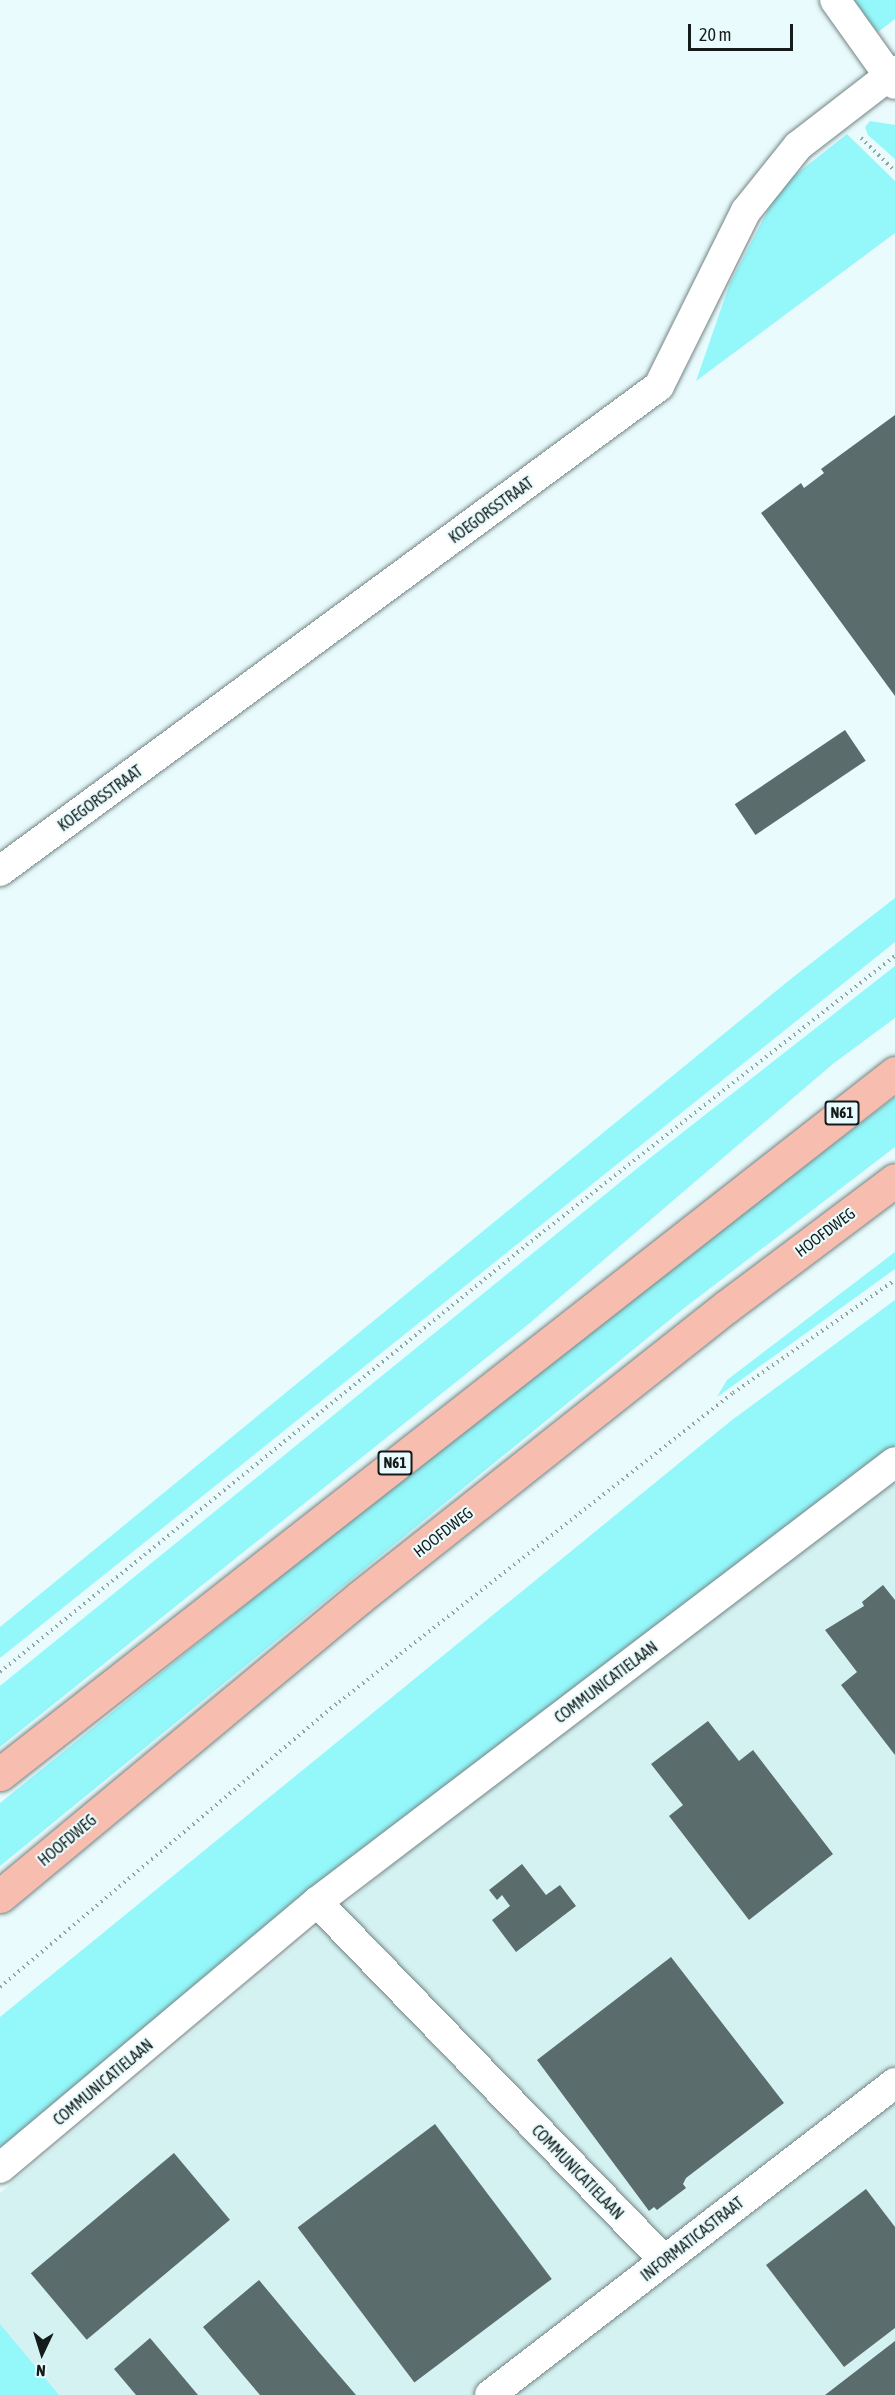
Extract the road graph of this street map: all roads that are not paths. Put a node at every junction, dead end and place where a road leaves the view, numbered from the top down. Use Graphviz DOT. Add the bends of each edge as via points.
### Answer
graph roads {
  1 [pos="835,0"];
  2 [pos="893,77"];
  3 [pos="0,871"];
  4 [pos="895,1073"];
  5 [pos="895,1180"];
  6 [pos="895,1462"];
  7 [pos="0,1774"];
  8 [pos="0,1896"];
  9 [pos="317,1902"];
  10 [pos="895,2083"];
  11 [pos="0,2168"];
  12 [pos="664,2260"];
  13 [pos="490,2395"];
  1 -- 2 [label="street"];
  2 -- 3 [label="street, KOEGORSSTRAAT" via="842,110 798,146 746,211 659,386"];
  4 -- 7 [label="main road, N61"];
  5 -- 8 [label="main road, HOOFDWEG" via="726,1307 369,1590"];
  6 -- 9 [label="street, COMMUNICATIELAAN"];
  9 -- 11 [label="street, COMMUNICATIELAAN"];
  9 -- 12 [label="street, COMMUNICATIELAAN"];
  10 -- 12 [label="street, INFORMATICASTRAAT"];
  12 -- 13 [label="street, INFORMATICASTRAAT"];
}
